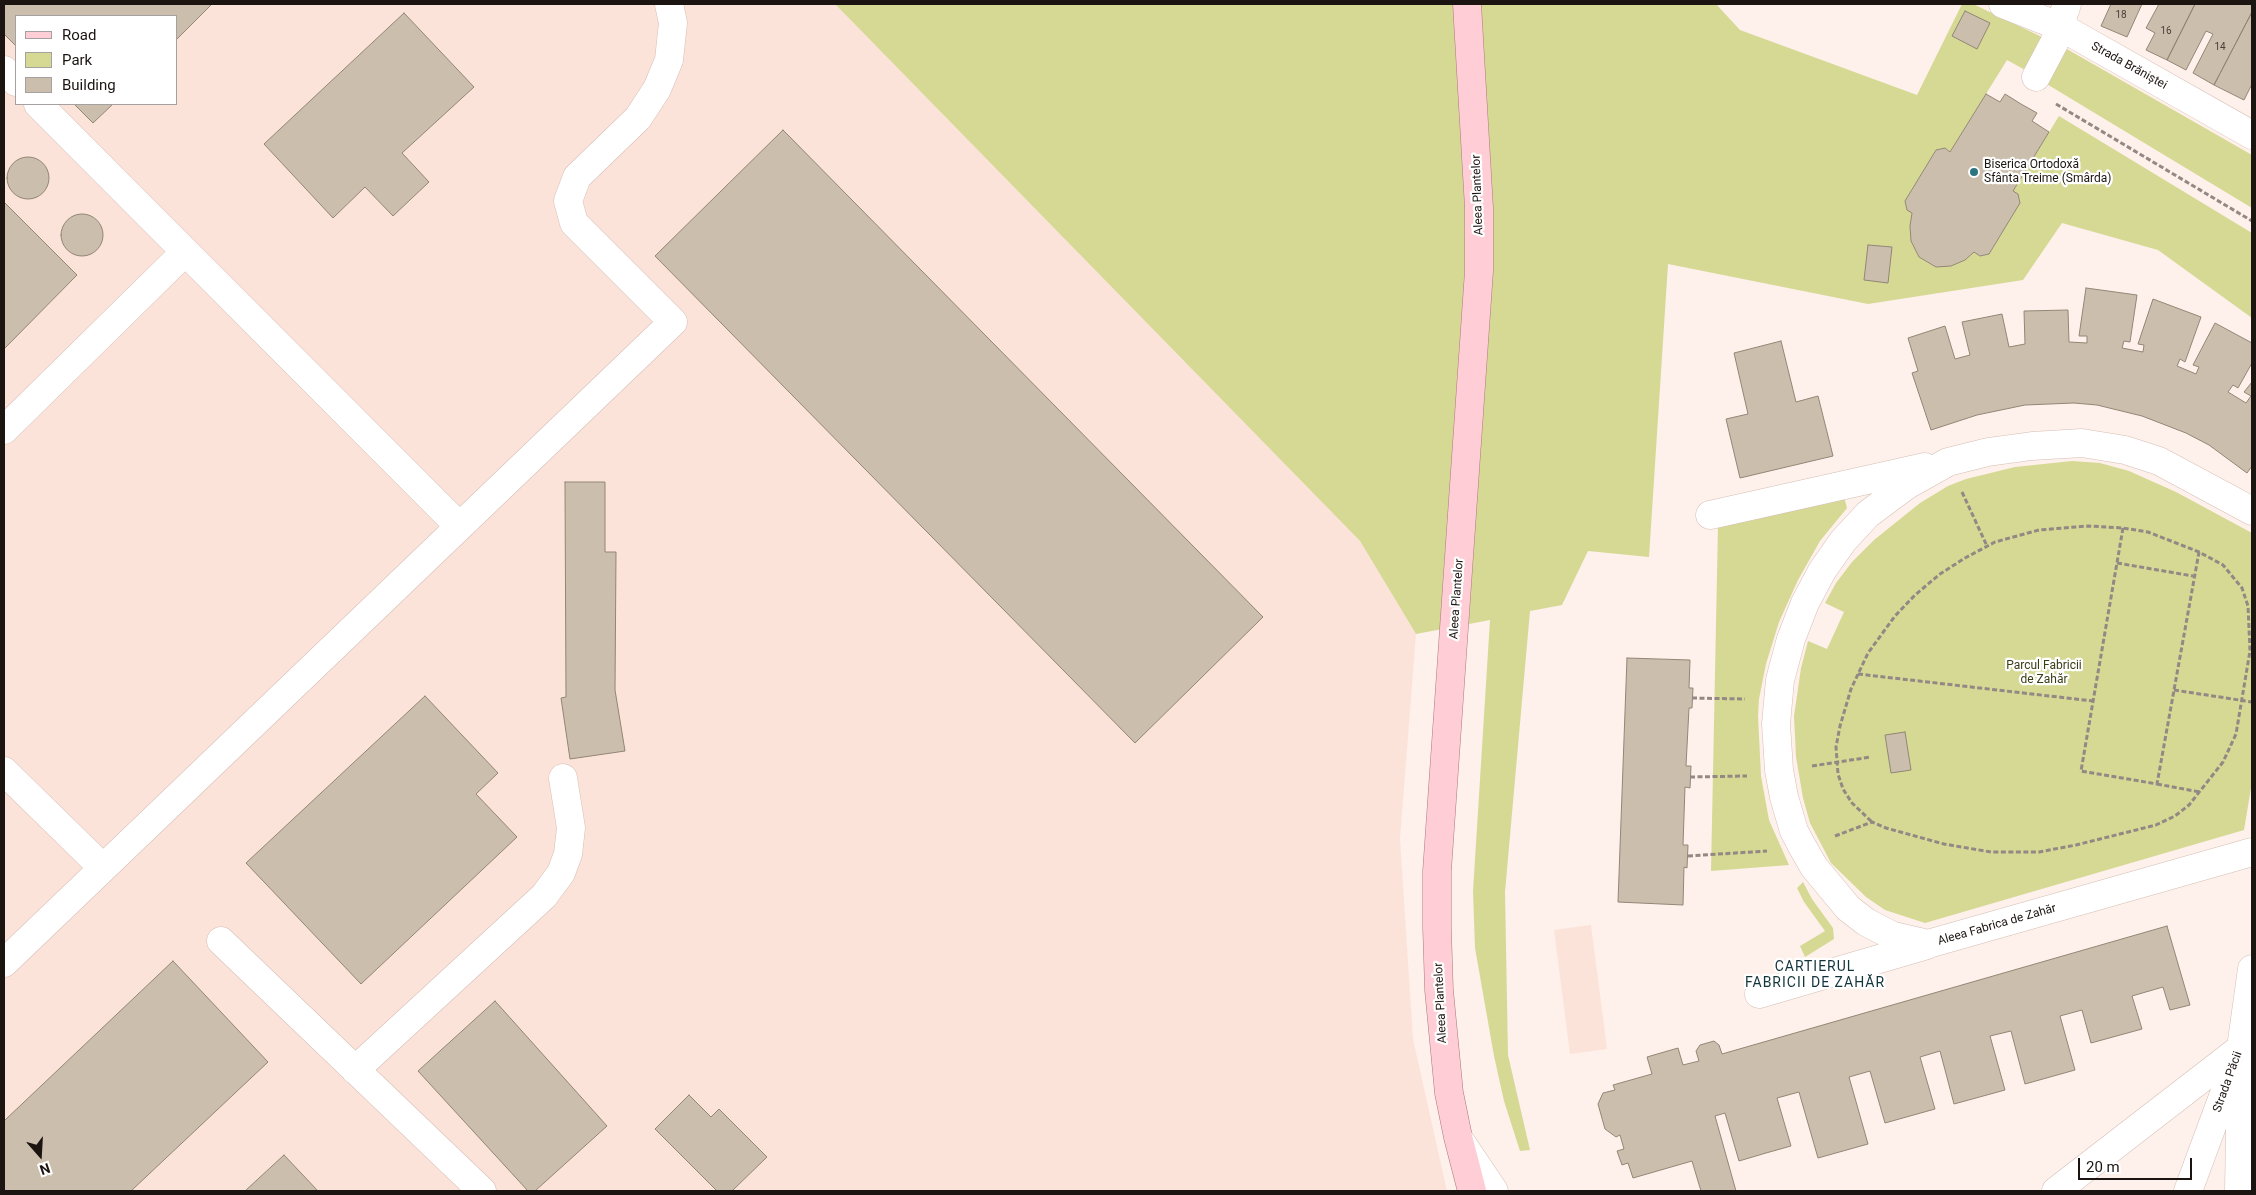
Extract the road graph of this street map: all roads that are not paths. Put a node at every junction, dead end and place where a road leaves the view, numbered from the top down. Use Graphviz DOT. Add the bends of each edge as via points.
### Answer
graph roads {
  1 [pos="669,4"];
  2 [pos="1467,4"];
  3 [pos="2003,4"];
  4 [pos="2064,15"];
  5 [pos="4,70"];
  6 [pos="2036,77"];
  7 [pos="15,81"];
  8 [pos="39,105"];
  9 [pos="2252,135"];
  10 [pos="185,252"];
  11 [pos="4,430"];
  12 [pos="1948,462"];
  13 [pos="2252,511"];
  14 [pos="1710,515"];
  15 [pos="459,526"];
  16 [pos="4,771"];
  17 [pos="563,778"];
  18 [pos="2252,852"];
  19 [pos="102,867"];
  20 [pos="221,942"];
  21 [pos="1928,944"];
  22 [pos="4,963"];
  23 [pos="2252,978"];
  24 [pos="1760,994"];
  25 [pos="2241,1048"];
  26 [pos="354,1070"];
  27 [pos="1458,1137"];
  28 [pos="482,1191"];
  29 [pos="1472,1191"];
  30 [pos="1494,1191"];
  31 [pos="2056,1191"];
  32 [pos="2188,1191"];
  33 [pos="2239,1191"];
  1 -- 15 [label="street" via="673,22 669,60 658,89 638,118 577,177 568,201 574,223 673,322"];
  2 -- 27 [label="main road, Aleea Plantelor" via="1480,271 1437,871 1439,990 1444,1050"];
  3 -- 4 [label="street, Strada Brăniștei"];
  4 -- 6 [label="street"];
  4 -- 9 [label="street, Strada Brăniștei"];
  5 -- 7 [label="street"];
  8 -- 10 [label="street"];
  10 -- 11 [label="street"];
  10 -- 15 [label="street"];
  12 -- 13 [label="street, Aleea Fabrica de Zahăr" via="2032,446 2082,444 2125,450 2159,461"];
  12 -- 14 [label="street"];
  12 -- 21 [label="street, Aleea Fabrica de Zahăr" via="1907,485 1876,508 1843,541 1822,570 1791,639 1780,680 1776,724 1784,797 1794,831 1814,867 1848,908 1866,922 1893,936"];
  15 -- 19 [label="street"];
  16 -- 19 [label="street"];
  17 -- 26 [label="street" via="571,828 568,854 561,873 544,896"];
  18 -- 21 [label="street, Aleea Fabrica de Zahăr"];
  19 -- 22 [label="street"];
  20 -- 26 [label="street"];
  21 -- 24 [label="street"];
  23 -- 25 [label="street, Strada Păcii"];
  25 -- 31 [label="street"];
  25 -- 32 [label="street, Strada Păcii"];
  25 -- 33 [label="street"];
  26 -- 28 [label="street"];
  27 -- 29 [label="main road, Aleea Plantelor"];
  27 -- 30 [label="street"];
}
